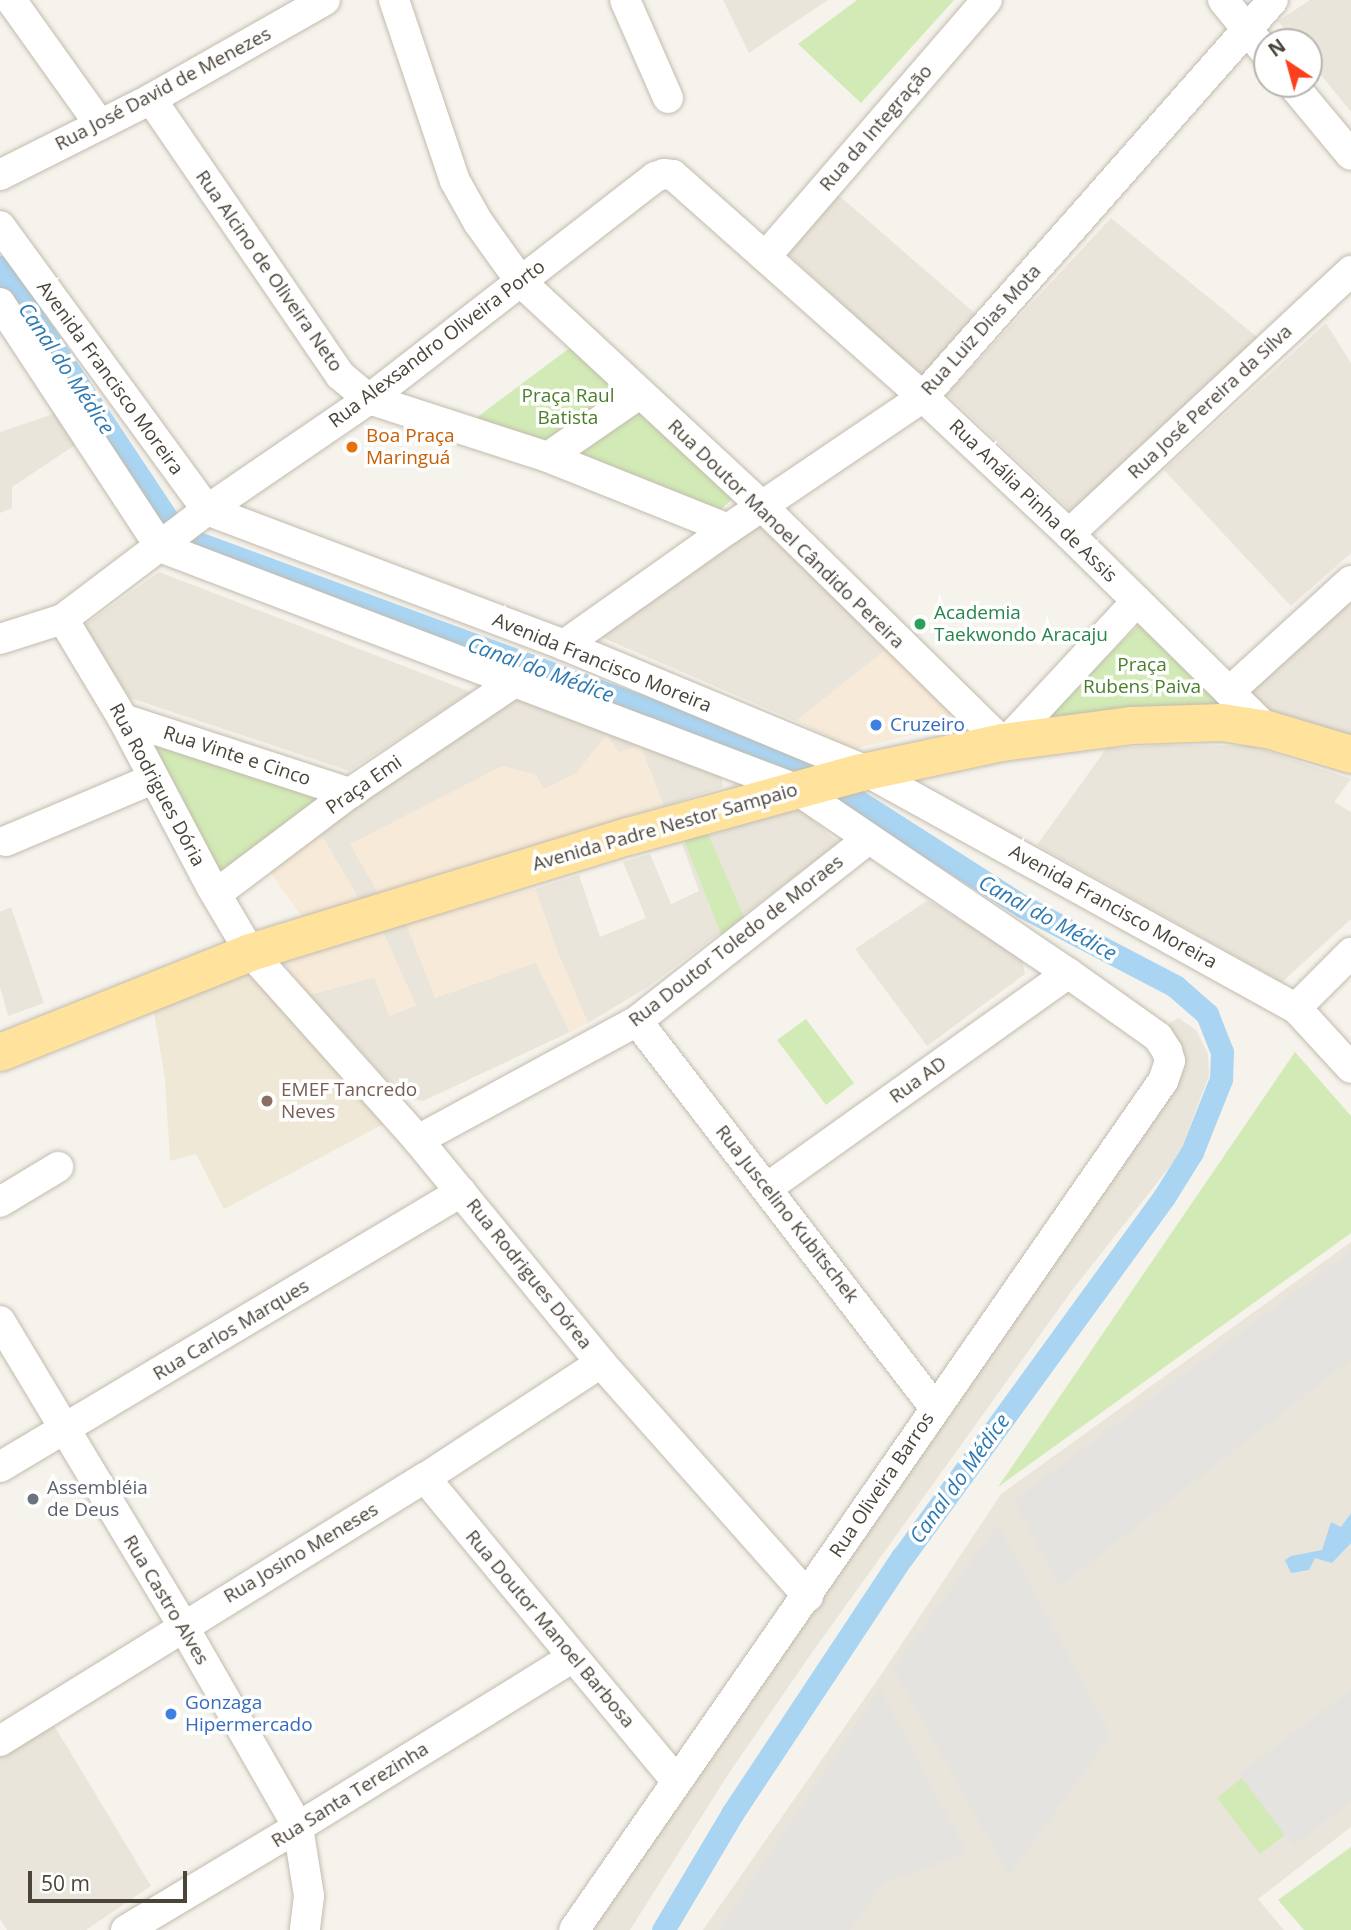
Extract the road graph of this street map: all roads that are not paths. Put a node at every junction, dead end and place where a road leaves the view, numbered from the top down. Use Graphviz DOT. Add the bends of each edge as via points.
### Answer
graph roads {
  1 [pos="11,0"];
  2 [pos="325,0"];
  3 [pos="394,0"];
  4 [pos="625,0"];
  5 [pos="987,0"];
  6 [pos="1223,0"];
  7 [pos="1273,0"];
  8 [pos="1245,28"];
  9 [pos="1253,37"];
  10 [pos="668,98"];
  11 [pos="1304,98"];
  12 [pos="151,99"];
  13 [pos="100,125"];
  14 [pos="1351,155"];
  15 [pos="664,174"];
  16 [pos="0,175"];
  17 [pos="0,226"];
  18 [pos="766,256"];
  19 [pos="1351,271"];
  20 [pos="521,282"];
  21 [pos="0,303"];
  22 [pos="639,394"];
  23 [pos="923,397"];
  24 [pos="369,399"];
  25 [pos="548,457"];
  26 [pos="762,506"];
  27 [pos="205,512"];
  28 [pos="727,529"];
  29 [pos="1069,534"];
  30 [pos="162,545"];
  31 [pos="1351,580"];
  32 [pos="1137,601"];
  33 [pos="63,619"];
  34 [pos="0,639"];
  35 [pos="564,645"];
  36 [pos="516,681"];
  37 [pos="1229,692"];
  38 [pos="123,719"];
  39 [pos="1267,729"];
  40 [pos="1004,741"];
  41 [pos="1351,754"];
  42 [pos="862,772"];
  43 [pos="153,779"];
  44 [pos="799,787"];
  45 [pos="350,793"];
  46 [pos="868,839"];
  47 [pos="6,841"];
  48 [pos="216,894"];
  49 [pos="250,952"];
  50 [pos="1351,953"];
  51 [pos="1068,973"];
  52 [pos="1296,1008"];
  53 [pos="637,1021"];
  54 [pos="0,1052"];
  55 [pos="1351,1068"];
  56 [pos="418,1140"];
  57 [pos="58,1167"];
  58 [pos="767,1188"];
  59 [pos="461,1192"];
  60 [pos="0,1202"];
  61 [pos="0,1321"];
  62 [pos="601,1363"];
  63 [pos="935,1408"];
  64 [pos="63,1430"];
  65 [pos="0,1467"];
  66 [pos="425,1478"];
  67 [pos="808,1596"];
  68 [pos="183,1626"];
  69 [pos="572,1658"];
  70 [pos="0,1741"];
  71 [pos="675,1779"];
  72 [pos="299,1828"];
  73 [pos="125,1930"];
  74 [pos="306,1930"];
  75 [pos="574,1930"];
  1 -- 13 [label="street"];
  2 -- 12 [label="street, Rua José David de Menezes"];
  3 -- 20 [label="street, Rua Doutor Manoel Cândido Pereira" via="455,181"];
  4 -- 10 [label="street"];
  5 -- 18 [label="street, Rua da Integração"];
  6 -- 8 [label="street"];
  7 -- 8 [label="street, Rua Luiz Dias Mota"];
  8 -- 9 [label="street"];
  8 -- 23 [label="street, Rua Luiz Dias Mota"];
  11 -- 14 [label="street"];
  12 -- 13 [label="street, Rua José David de Menezes"];
  12 -- 24 [label="street, Rua Alcino de Oliveira Neto" via="340,375"];
  13 -- 16 [label="street, Rua José David de Menezes"];
  15 -- 18 [label="street, Rua Anália Pinha de Assis" via="673,175"];
  15 -- 20 [label="street, Rua Alexsandro Oliveira Porto"];
  17 -- 27 [label="street, Avenida Francisco Moreira"];
  18 -- 23 [label="street, Rua Anália Pinha de Assis"];
  19 -- 29 [label="street, Rua José Pereira da Silva"];
  20 -- 22 [label="street, Rua Doutor Manoel Cândido Pereira"];
  20 -- 24 [label="street, Rua Alexsandro Oliveira Porto"];
  21 -- 30 [label="street"];
  22 -- 25 [label="street"];
  22 -- 26 [label="street, Rua Doutor Manoel Cândido Pereira"];
  23 -- 26 [label="street, Rua Luiz Dias Mota"];
  23 -- 29 [label="street, Rua Anália Pinha de Assis"];
  24 -- 25 [label="street, Rua Alcino de Oliveira Neto"];
  24 -- 27 [label="street, Rua Alexsandro Oliveira Porto"];
  25 -- 28 [label="street, Rua Alcino de Oliveira Neto"];
  26 -- 28 [label="street, Rua Luiz Dias Mota"];
  26 -- 40 [label="street, Rua Doutor Manoel Cândido Pereira"];
  27 -- 30 [label="street, Rua Alexsandro Oliveira Porto"];
  27 -- 35 [label="street, Avenida Francisco Moreira"];
  28 -- 35 [label="street, Rua Luiz Dias Mota"];
  29 -- 32 [label="street, Rua Anália Pinha de Assis"];
  30 -- 33 [label="street, Rua Alexsandro Oliveira Porto"];
  30 -- 36 [label="street"];
  31 -- 37 [label="street"];
  32 -- 37 [label="street, Rua Anália Pinha de Assis"];
  32 -- 40 [label="street"];
  33 -- 34 [label="street, Rua Alexsandro Oliveira Porto"];
  33 -- 38 [label="street, Rua Rodrigues Dória"];
  35 -- 42 [label="street, Avenida Francisco Moreira"];
  36 -- 44 [label="street"];
  36 -- 45 [label="street, Praça Emi"];
  37 -- 39 [label="street, Rua Anália Pinha de Assis"];
  38 -- 43 [label="street, Rua Rodrigues Dória"];
  38 -- 45 [label="street, Rua Vinte e Cinco"];
  39 -- 40 [label="main road, Avenida Padre Nestor Sampaio" via="1221,722 1132,725"];
  39 -- 41 [label="main road, Avenida Padre Nestor Sampaio"];
  40 -- 42 [label="main road, Avenida Padre Nestor Sampaio"];
  42 -- 44 [label="main road, Avenida Padre Nestor Sampaio"];
  42 -- 52 [label="street, Avenida Francisco Moreira"];
  43 -- 47 [label="street"];
  43 -- 48 [label="street, Rua Rodrigues Dória"];
  44 -- 46 [label="street"];
  44 -- 49 [label="main road, Avenida Padre Nestor Sampaio"];
  45 -- 48 [label="street, Praça Emi"];
  46 -- 51 [label="street"];
  46 -- 53 [label="street, Rua Doutor Toledo de Moraes"];
  48 -- 49 [label="street, Rua Rodrigues Dória"];
  49 -- 54 [label="main road, Avenida Padre Nestor Sampaio"];
  49 -- 56 [label="street, Rua Rodrigues Dórea"];
  50 -- 52 [label="street"];
  51 -- 58 [label="street, Rua AD"];
  51 -- 63 [label="street, Rua Oliveira Barros" via="1158,1037 1170,1061 1163,1081 1042,1260"];
  52 -- 55 [label="street, Avenida Francisco Moreira"];
  53 -- 56 [label="street, Rua Doutor Toledo de Moraes"];
  53 -- 58 [label="street, Rua Juscelino Kubitschek"];
  56 -- 59 [label="street, Rua Rodrigues Dórea"];
  57 -- 60 [label="street"];
  58 -- 63 [label="street, Rua Juscelino Kubitschek"];
  59 -- 62 [label="street, Rua Rodrigues Dórea"];
  59 -- 64 [label="street, Rua Carlos Marques"];
  61 -- 64 [label="street, Rua Castro Alves"];
  62 -- 66 [label="street, Rua Josino Meneses"];
  62 -- 67 [label="street, Rua Rodrigues Dórea"];
  63 -- 67 [label="street, Rua Oliveira Barros"];
  64 -- 65 [label="street, Rua Carlos Marques"];
  64 -- 68 [label="street, Rua Castro Alves"];
  66 -- 68 [label="street, Rua Josino Meneses"];
  66 -- 69 [label="street, Rua Doutor Manoel Barbosa"];
  67 -- 71 [label="street, Rua Oliveira Barros"];
  68 -- 70 [label="street, Rua Josino Meneses"];
  68 -- 72 [label="street, Rua Castro Alves"];
  69 -- 71 [label="street, Rua Doutor Manoel Barbosa"];
  69 -- 72 [label="street, Rua Santa Terezinha"];
  71 -- 75 [label="street, Rua Oliveira Barros"];
  72 -- 73 [label="street, Rua Santa Terezinha"];
  72 -- 74 [label="street, Rua Castro Alves" via="309,1896"];
}
